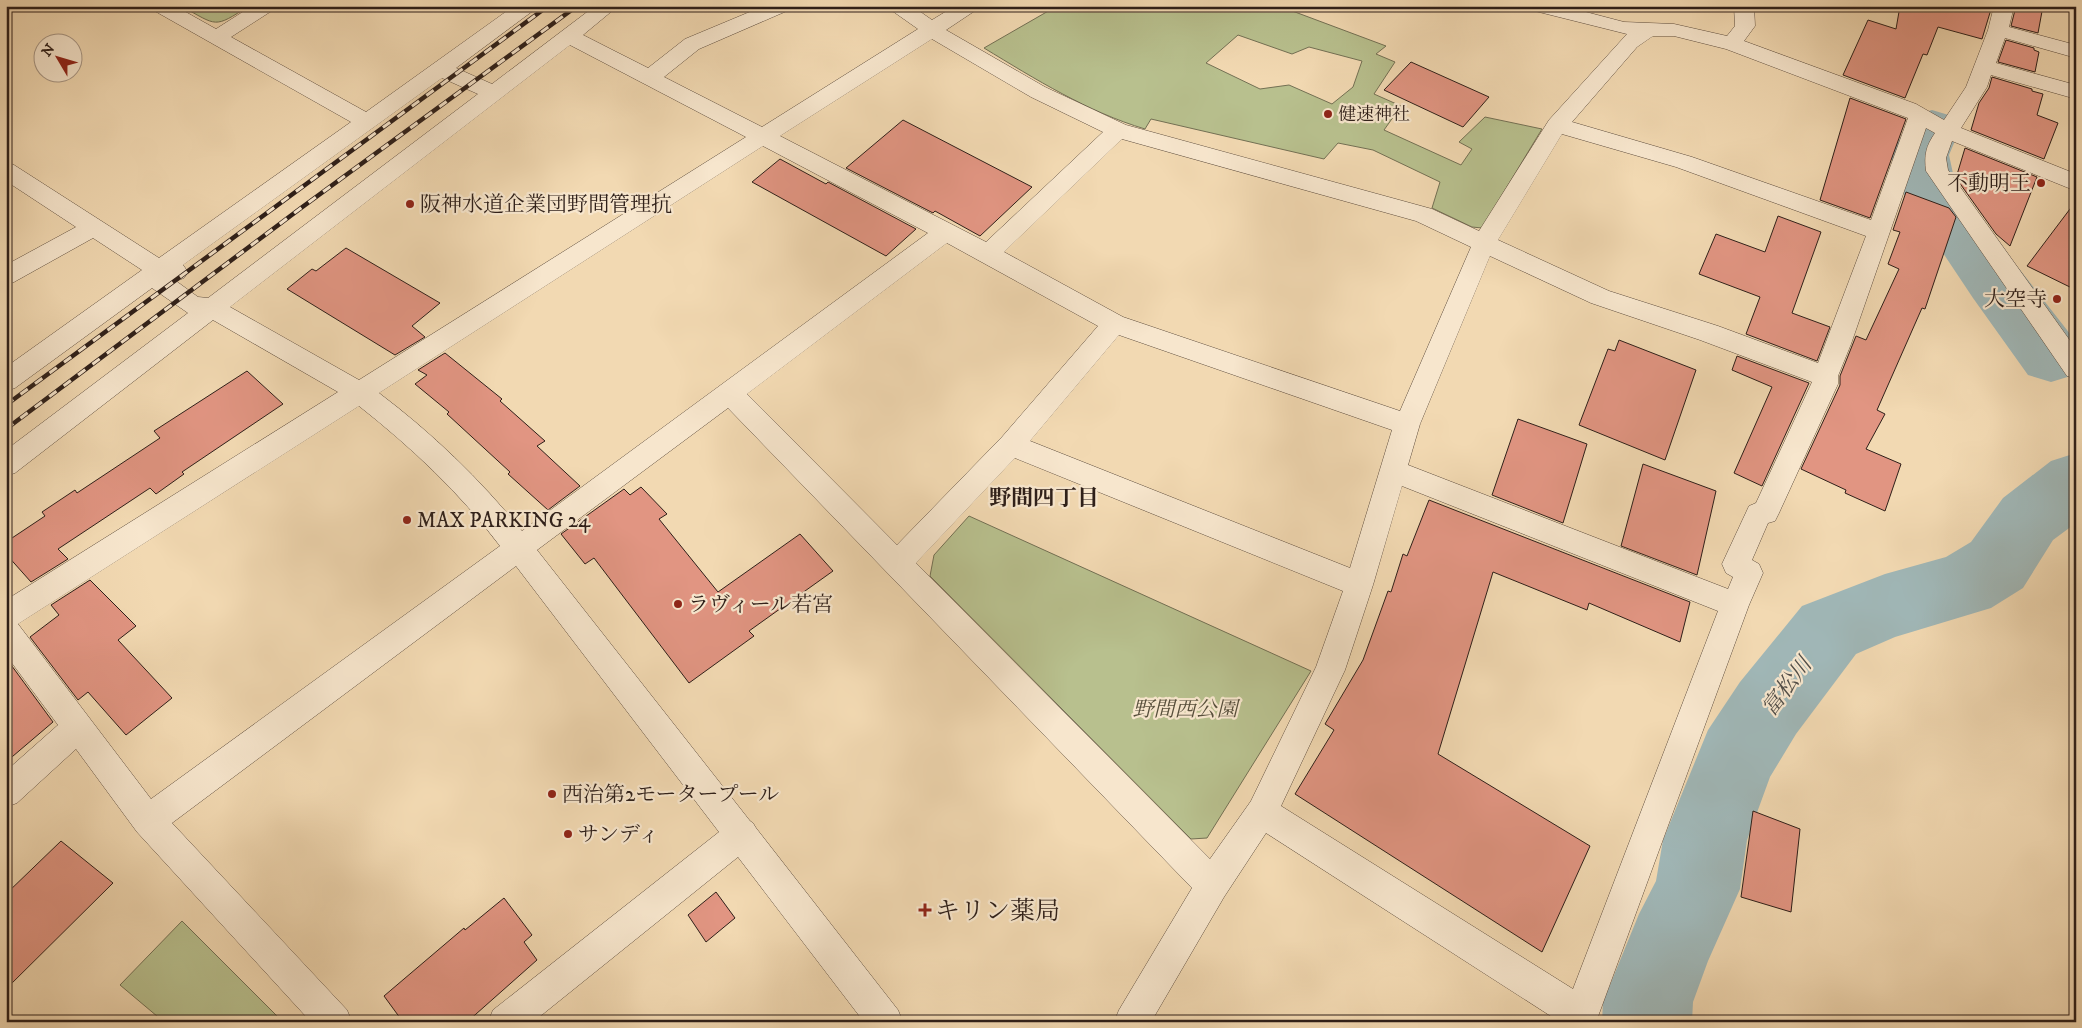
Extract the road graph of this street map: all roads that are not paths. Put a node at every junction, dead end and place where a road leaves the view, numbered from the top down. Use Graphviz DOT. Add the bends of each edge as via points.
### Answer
graph roads {
  1 [pos="160,6"];
  2 [pos="266,6"];
  3 [pos="527,6"];
  4 [pos="608,6"];
  5 [pos="782,6"];
  6 [pos="898,6"];
  7 [pos="969,6"];
  8 [pos="1538,6"];
  9 [pos="1744,6"];
  10 [pos="2004,6"];
  11 [pos="1649,29"];
  12 [pos="932,30"];
  13 [pos="1998,30"];
  14 [pos="569,36"];
  15 [pos="217,37"];
  16 [pos="1732,44"];
  17 [pos="2076,52"];
  18 [pos="1984,66"];
  19 [pos="441,69"];
  20 [pos="649,78"];
  21 [pos="2076,92"];
  22 [pos="494,93"];
  23 [pos="1920,116"];
  24 [pos="368,122"];
  25 [pos="1557,125"];
  26 [pos="1118,130"];
  27 [pos="1948,131"];
  28 [pos="762,137"];
  29 [pos="1920,168"];
  30 [pos="6,170"];
  31 [pos="2076,183"];
  32 [pos="94,227"];
  33 [pos="946,232"];
  34 [pos="1879,232"];
  35 [pos="1484,243"];
  36 [pos="988,254"];
  37 [pos="159,270"];
  38 [pos="6,276"];
  39 [pos="212,308"];
  40 [pos="1114,324"];
  41 [pos="2076,369"];
  42 [pos="1825,376"];
  43 [pos="6,381"];
  44 [pos="359,392"];
  45 [pos="730,394"];
  46 [pos="1408,424"];
  47 [pos="1011,445"];
  48 [pos="6,465"];
  49 [pos="1394,471"];
  50 [pos="518,547"];
  51 [pos="897,564"];
  52 [pos="1359,585"];
  53 [pos="1735,605"];
  54 [pos="6,616"];
  55 [pos="6,632"];
  56 [pos="78,727"];
  57 [pos="6,792"];
  58 [pos="1262,812"];
  59 [pos="148,821"];
  60 [pos="742,834"];
  61 [pos="1212,885"];
  62 [pos="1579,1018"];
  63 [pos="335,1022"];
  64 [pos="505,1022"];
  65 [pos="886,1022"];
  66 [pos="1130,1022"];
  1 -- 15 [label="street"];
  2 -- 15 [label="street"];
  3 -- 19 [label="street"];
  4 -- 14 [label="street"];
  5 -- 20 [label="street" via="692,44"];
  6 -- 12 [label="street"];
  7 -- 12 [label="street"];
  8 -- 11 [label="street" via="1624,28"];
  9 -- 16 [label="street" via="1745,26"];
  10 -- 13 [label="street"];
  11 -- 16 [label="street" via="1674,30"];
  11 -- 25 [label="street" via="1630,42"];
  12 -- 26 [label="street" via="1038,92"];
  12 -- 28 [label="street"];
  13 -- 17 [label="street"];
  13 -- 18 [label="street"];
  14 -- 20 [label="street"];
  14 -- 22 [label="street"];
  15 -- 24 [label="street"];
  16 -- 23 [label="street"];
  18 -- 21 [label="street"];
  18 -- 27 [label="street" via="1976,87"];
  19 -- 22 [label="street"];
  19 -- 24 [label="street"];
  20 -- 28 [label="street"];
  22 -- 39 [label="street"];
  23 -- 27 [label="street"];
  23 -- 29 [label="street"];
  24 -- 37 [label="street"];
  25 -- 34 [label="street" via="1684,162"];
  25 -- 35 [label="street"];
  26 -- 35 [label="street" via="1424,215"];
  26 -- 36 [label="street"];
  27 -- 29 [label="street" via="1938,146 1935,158"];
  27 -- 31 [label="street"];
  28 -- 33 [label="street"];
  28 -- 44 [label="street"];
  29 -- 34 [label="street"];
  29 -- 41 [label="street"];
  30 -- 32 [label="street"];
  32 -- 37 [label="street"];
  32 -- 38 [label="street"];
  33 -- 36 [label="street"];
  33 -- 45 [label="street"];
  34 -- 42 [label="street"];
  35 -- 42 [label="street" via="1600,297"];
  35 -- 46 [label="street"];
  36 -- 40 [label="street"];
  37 -- 39 [label="street" via="159,281 192,305"];
  37 -- 43 [label="street"];
  39 -- 44 [label="street"];
  39 -- 48 [label="street"];
  40 -- 46 [label="street"];
  40 -- 47 [label="street"];
  42 -- 53 [label="street" via="1825,384 1765,513 1759,514 1736,564 1749,573"];
  44 -- 50 [label="street" via="446,466 484,504"];
  44 -- 54 [label="street"];
  45 -- 50 [label="street"];
  45 -- 51 [label="street"];
  46 -- 49 [label="street"];
  47 -- 51 [label="street"];
  47 -- 52 [label="street"];
  49 -- 52 [label="street"];
  49 -- 53 [label="street"];
  50 -- 59 [label="street"];
  50 -- 60 [label="street"];
  51 -- 61 [label="street"];
  52 -- 58 [label="street" via="1330,670"];
  53 -- 62 [label="street"];
  55 -- 56 [label="street"];
  56 -- 57 [label="street"];
  56 -- 59 [label="street"];
  58 -- 61 [label="street"];
  58 -- 62 [label="street"];
  59 -- 63 [label="street"];
  60 -- 64 [label="street"];
  60 -- 65 [label="street"];
  61 -- 66 [label="street"];
}
